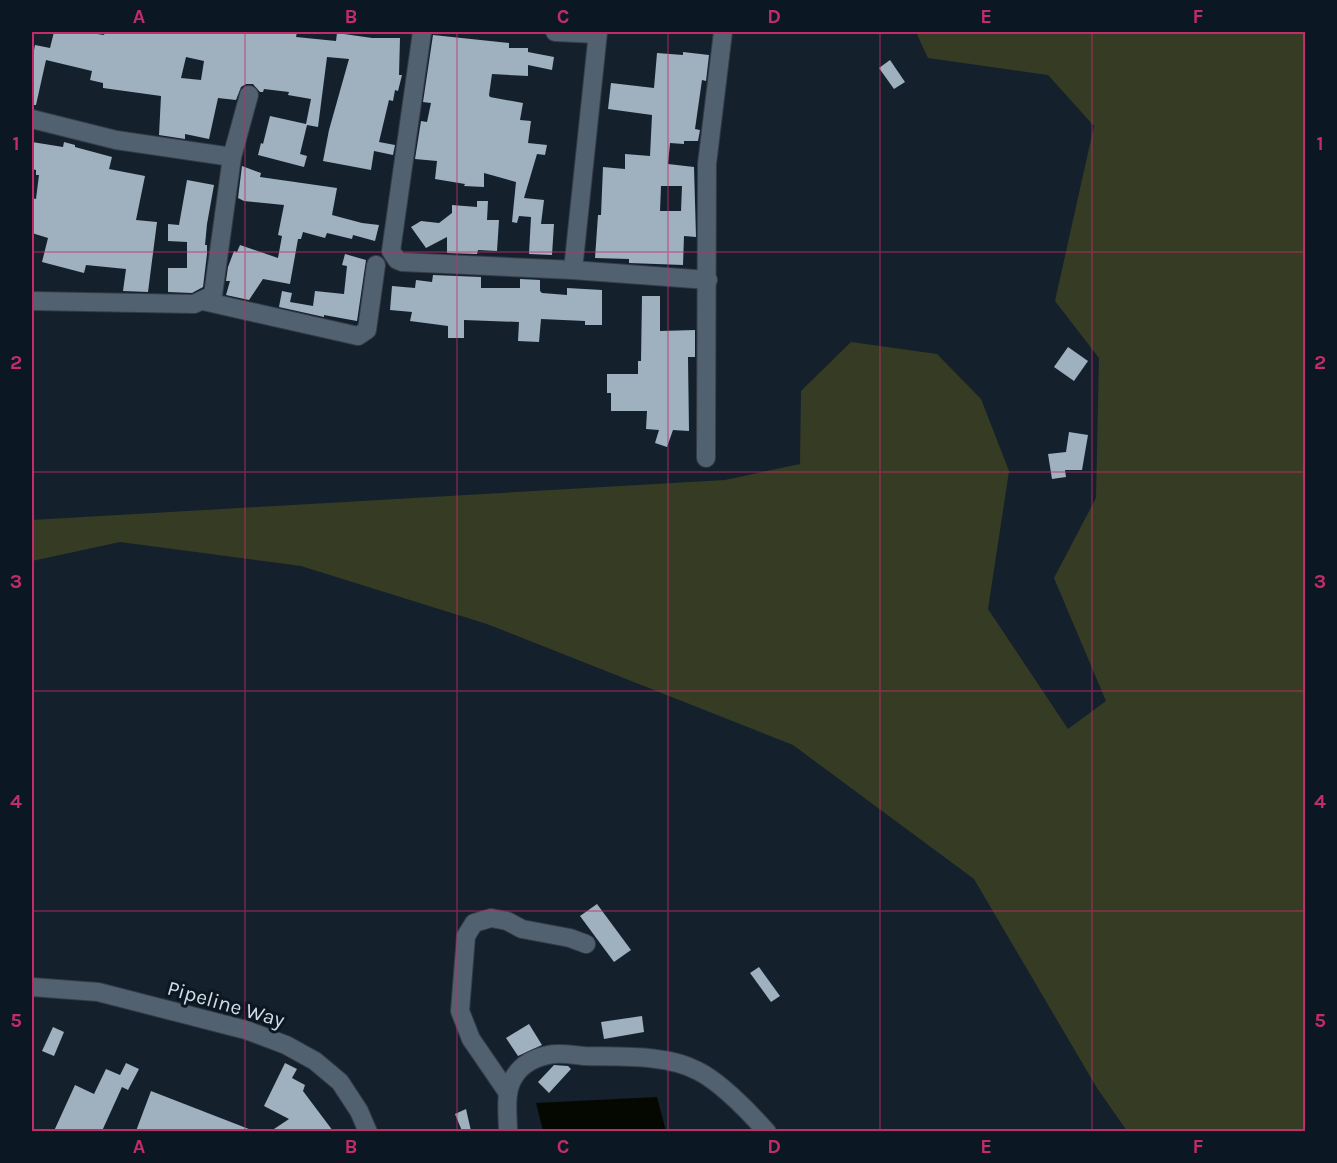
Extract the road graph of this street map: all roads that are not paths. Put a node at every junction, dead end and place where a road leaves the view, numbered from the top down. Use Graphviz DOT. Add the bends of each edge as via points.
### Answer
graph roads {
  1 [pos="422,32"];
  2 [pos="555,32"];
  3 [pos="723,32"];
  4 [pos="598,33"];
  5 [pos="249,95"];
  6 [pos="32,120"];
  7 [pos="232,157"];
  8 [pos="376,265"];
  9 [pos="573,270"];
  10 [pos="708,280"];
  11 [pos="32,300"];
  12 [pos="203,301"];
  13 [pos="706,458"];
  14 [pos="586,944"];
  15 [pos="32,987"];
  16 [pos="508,1093"];
  17 [pos="368,1131"];
  18 [pos="508,1131"];
  19 [pos="767,1131"];
  1 -- 9 [label="street" via="393,256 402,262"];
  2 -- 4 [label="street"];
  3 -- 10 [label="street" via="707,164"];
  4 -- 9 [label="street"];
  5 -- 7 [label="street"];
  6 -- 7 [label="street" via="116,140"];
  7 -- 12 [label="street" via="213,295"];
  8 -- 12 [label="street" via="367,330 358,336"];
  9 -- 10 [label="street"];
  10 -- 13 [label="street"];
  11 -- 12 [label="street" via="194,304"];
  14 -- 16 [label="street" via="491,918 474,923 466,936 459,1011 471,1039"];
  15 -- 17 [label="street, Pipeline Way" via="98,992 286,1044 340,1082"];
  16 -- 18 [label="street"];
  16 -- 19 [label="street" via="513,1078 529,1062 550,1054 668,1061 700,1072"];
}
